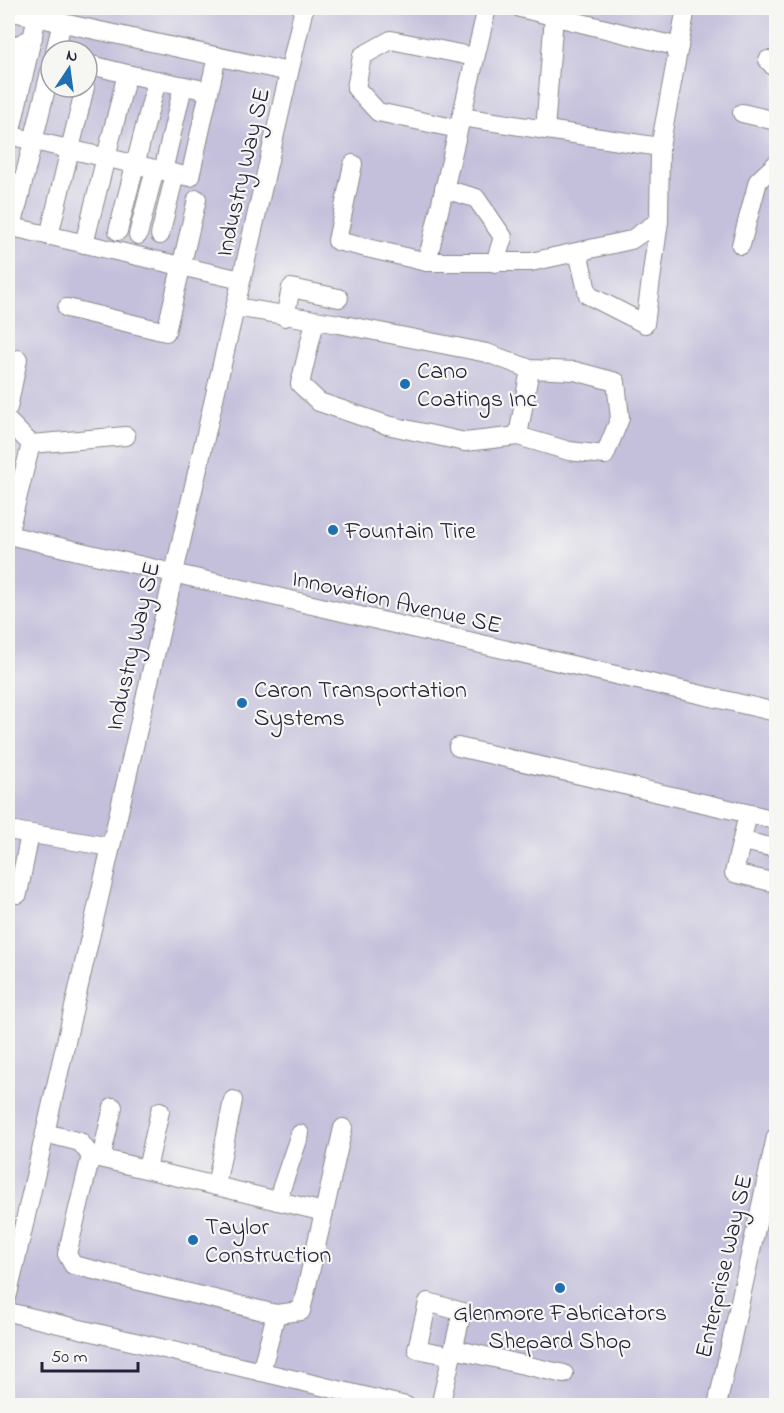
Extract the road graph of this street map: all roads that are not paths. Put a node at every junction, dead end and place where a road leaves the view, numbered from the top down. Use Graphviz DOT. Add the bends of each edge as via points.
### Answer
graph roads {
  1 [pos="304,8"];
  2 [pos="487,8"];
  3 [pos="520,8"];
  4 [pos="686,8"];
  5 [pos="8,11"];
  6 [pos="554,16"];
  7 [pos="38,17"];
  8 [pos="62,23"];
  9 [pos="33,38"];
  10 [pos="58,39"];
  11 [pos="679,47"];
  12 [pos="217,56"];
  13 [pos="475,57"];
  14 [pos="99,71"];
  15 [pos="289,72"];
  16 [pos="126,74"];
  17 [pos="8,75"];
  18 [pos="157,80"];
  19 [pos="183,86"];
  20 [pos="209,91"];
  21 [pos="43,99"];
  22 [pos="82,99"];
  23 [pos="742,113"];
  24 [pos="777,121"];
  25 [pos="459,123"];
  26 [pos="8,130"];
  27 [pos="545,130"];
  28 [pos="8,135"];
  29 [pos="33,140"];
  30 [pos="660,147"];
  31 [pos="70,149"];
  32 [pos="108,158"];
  33 [pos="135,164"];
  34 [pos="353,164"];
  35 [pos="777,164"];
  36 [pos="164,171"];
  37 [pos="444,189"];
  38 [pos="197,199"];
  39 [pos="659,221"];
  40 [pos="10,227"];
  41 [pos="118,231"];
  42 [pos="138,235"];
  43 [pos="160,235"];
  44 [pos="49,236"];
  45 [pos="84,244"];
  46 [pos="741,245"];
  47 [pos="578,252"];
  48 [pos="427,262"];
  49 [pos="495,263"];
  50 [pos="181,266"];
  51 [pos="241,280"];
  52 [pos="339,298"];
  53 [pos="67,308"];
  54 [pos="235,308"];
  55 [pos="285,317"];
  56 [pos="315,321"];
  57 [pos="18,359"];
  58 [pos="530,369"];
  59 [pos="8,408"];
  60 [pos="8,421"];
  61 [pos="126,436"];
  62 [pos="518,436"];
  63 [pos="31,444"];
  64 [pos="8,535"];
  65 [pos="173,574"];
  66 [pos="777,712"];
  67 [pos="458,747"];
  68 [pos="748,814"];
  69 [pos="777,820"];
  70 [pos="8,830"];
  71 [pos="30,834"];
  72 [pos="742,841"];
  73 [pos="111,847"];
  74 [pos="777,848"];
  75 [pos="777,883"];
  76 [pos="18,894"];
  77 [pos="233,1100"];
  78 [pos="113,1107"];
  79 [pos="160,1111"];
  80 [pos="343,1128"];
  81 [pos="45,1133"];
  82 [pos="300,1134"];
  83 [pos="777,1137"];
  84 [pos="96,1157"];
  85 [pos="147,1169"];
  86 [pos="216,1186"];
  87 [pos="277,1201"];
  88 [pos="324,1212"];
  89 [pos="8,1294"];
  90 [pos="8,1312"];
  91 [pos="276,1314"];
  92 [pos="261,1372"];
  93 [pos="564,1374"];
  94 [pos="406,1406"];
  95 [pos="440,1406"];
  96 [pos="717,1406"];
  1 -- 15 [label="street, Industry Way SE"];
  2 -- 13 [label="street"];
  3 -- 6 [label="street"];
  4 -- 11 [label="street"];
  5 -- 7 [label="street"];
  6 -- 11 [label="street"];
  6 -- 27 [label="street"];
  7 -- 8 [label="street"];
  7 -- 9 [label="street"];
  8 -- 10 [label="street"];
  8 -- 12 [label="street"];
  9 -- 17 [label="street" via="15,46"];
  9 -- 26 [label="street"];
  11 -- 30 [label="street"];
  12 -- 15 [label="street"];
  12 -- 20 [label="street"];
  13 -- 25 [label="street"];
  13 -- 25 [label="street" via="391,40 362,56 356,87 378,112"];
  14 -- 16 [label="street"];
  15 -- 51 [label="street, Industry Way SE"];
  16 -- 18 [label="street"];
  16 -- 32 [label="street"];
  18 -- 19 [label="street"];
  18 -- 33 [label="street"];
  19 -- 20 [label="street"];
  19 -- 36 [label="street"];
  20 -- 36 [label="street" via="190,177"];
  21 -- 29 [label="street"];
  22 -- 31 [label="street"];
  23 -- 24 [label="street"];
  25 -- 27 [label="street"];
  25 -- 37 [label="street"];
  27 -- 30 [label="street"];
  28 -- 29 [label="street"];
  29 -- 31 [label="street"];
  29 -- 40 [label="street"];
  30 -- 39 [label="street"];
  31 -- 32 [label="street"];
  31 -- 44 [label="street"];
  32 -- 33 [label="street"];
  32 -- 45 [label="street"];
  33 -- 36 [label="street"];
  33 -- 41 [label="street"];
  34 -- 48 [label="street" via="337,241"];
  35 -- 46 [label="street" via="758,182"];
  36 -- 42 [label="street"];
  36 -- 43 [label="street"];
  37 -- 48 [label="street"];
  37 -- 49 [label="street" via="476,198 492,218 503,237"];
  38 -- 50 [label="street"];
  39 -- 47 [label="street" via="631,240"];
  39 -- 47 [label="street" via="645,324 588,295"];
  40 -- 44 [label="street"];
  44 -- 45 [label="street"];
  45 -- 50 [label="street"];
  47 -- 49 [label="street" via="531,262"];
  48 -- 49 [label="street"];
  50 -- 51 [label="street"];
  50 -- 53 [label="street" via="166,332"];
  51 -- 54 [label="street, Industry Way SE"];
  52 -- 55 [label="street" via="291,288"];
  54 -- 55 [label="street"];
  54 -- 65 [label="street, Industry Way SE"];
  55 -- 56 [label="street"];
  56 -- 58 [label="street" via="487,353"];
  56 -- 62 [label="street" via="300,384 319,402 387,425 465,442"];
  57 -- 59 [label="street"];
  58 -- 62 [label="street"];
  58 -- 62 [label="street" via="575,371 616,382 620,418 605,455 569,451"];
  60 -- 63 [label="street"];
  61 -- 63 [label="street"];
  63 -- 64 [label="street"];
  64 -- 65 [label="street, Innovation Avenue SE"];
  65 -- 66 [label="street, Innovation Avenue SE"];
  65 -- 73 [label="street, Industry Way SE"];
  67 -- 68 [label="street"];
  68 -- 69 [label="street"];
  68 -- 72 [label="street"];
  70 -- 71 [label="street"];
  71 -- 73 [label="street"];
  71 -- 76 [label="street"];
  72 -- 74 [label="street"];
  72 -- 75 [label="street" via="734,873"];
  73 -- 81 [label="street, Industry Way SE"];
  77 -- 86 [label="street"];
  78 -- 84 [label="street"];
  79 -- 85 [label="street"];
  80 -- 88 [label="street"];
  81 -- 84 [label="street" via="80,1142"];
  81 -- 89 [label="street, Industry Way SE"];
  82 -- 87 [label="street"];
  83 -- 96 [label="street, Enterprise Way SE"];
  84 -- 85 [label="street"];
  84 -- 91 [label="street" via="67,1254 73,1265"];
  85 -- 86 [label="street"];
  86 -- 87 [label="street"];
  87 -- 88 [label="street"];
  88 -- 91 [label="street" via="301,1311"];
  90 -- 92 [label="street"];
  91 -- 92 [label="street"];
  92 -- 94 [label="street"];
  93 -- 95 [label="street" via="453,1353"];
}
